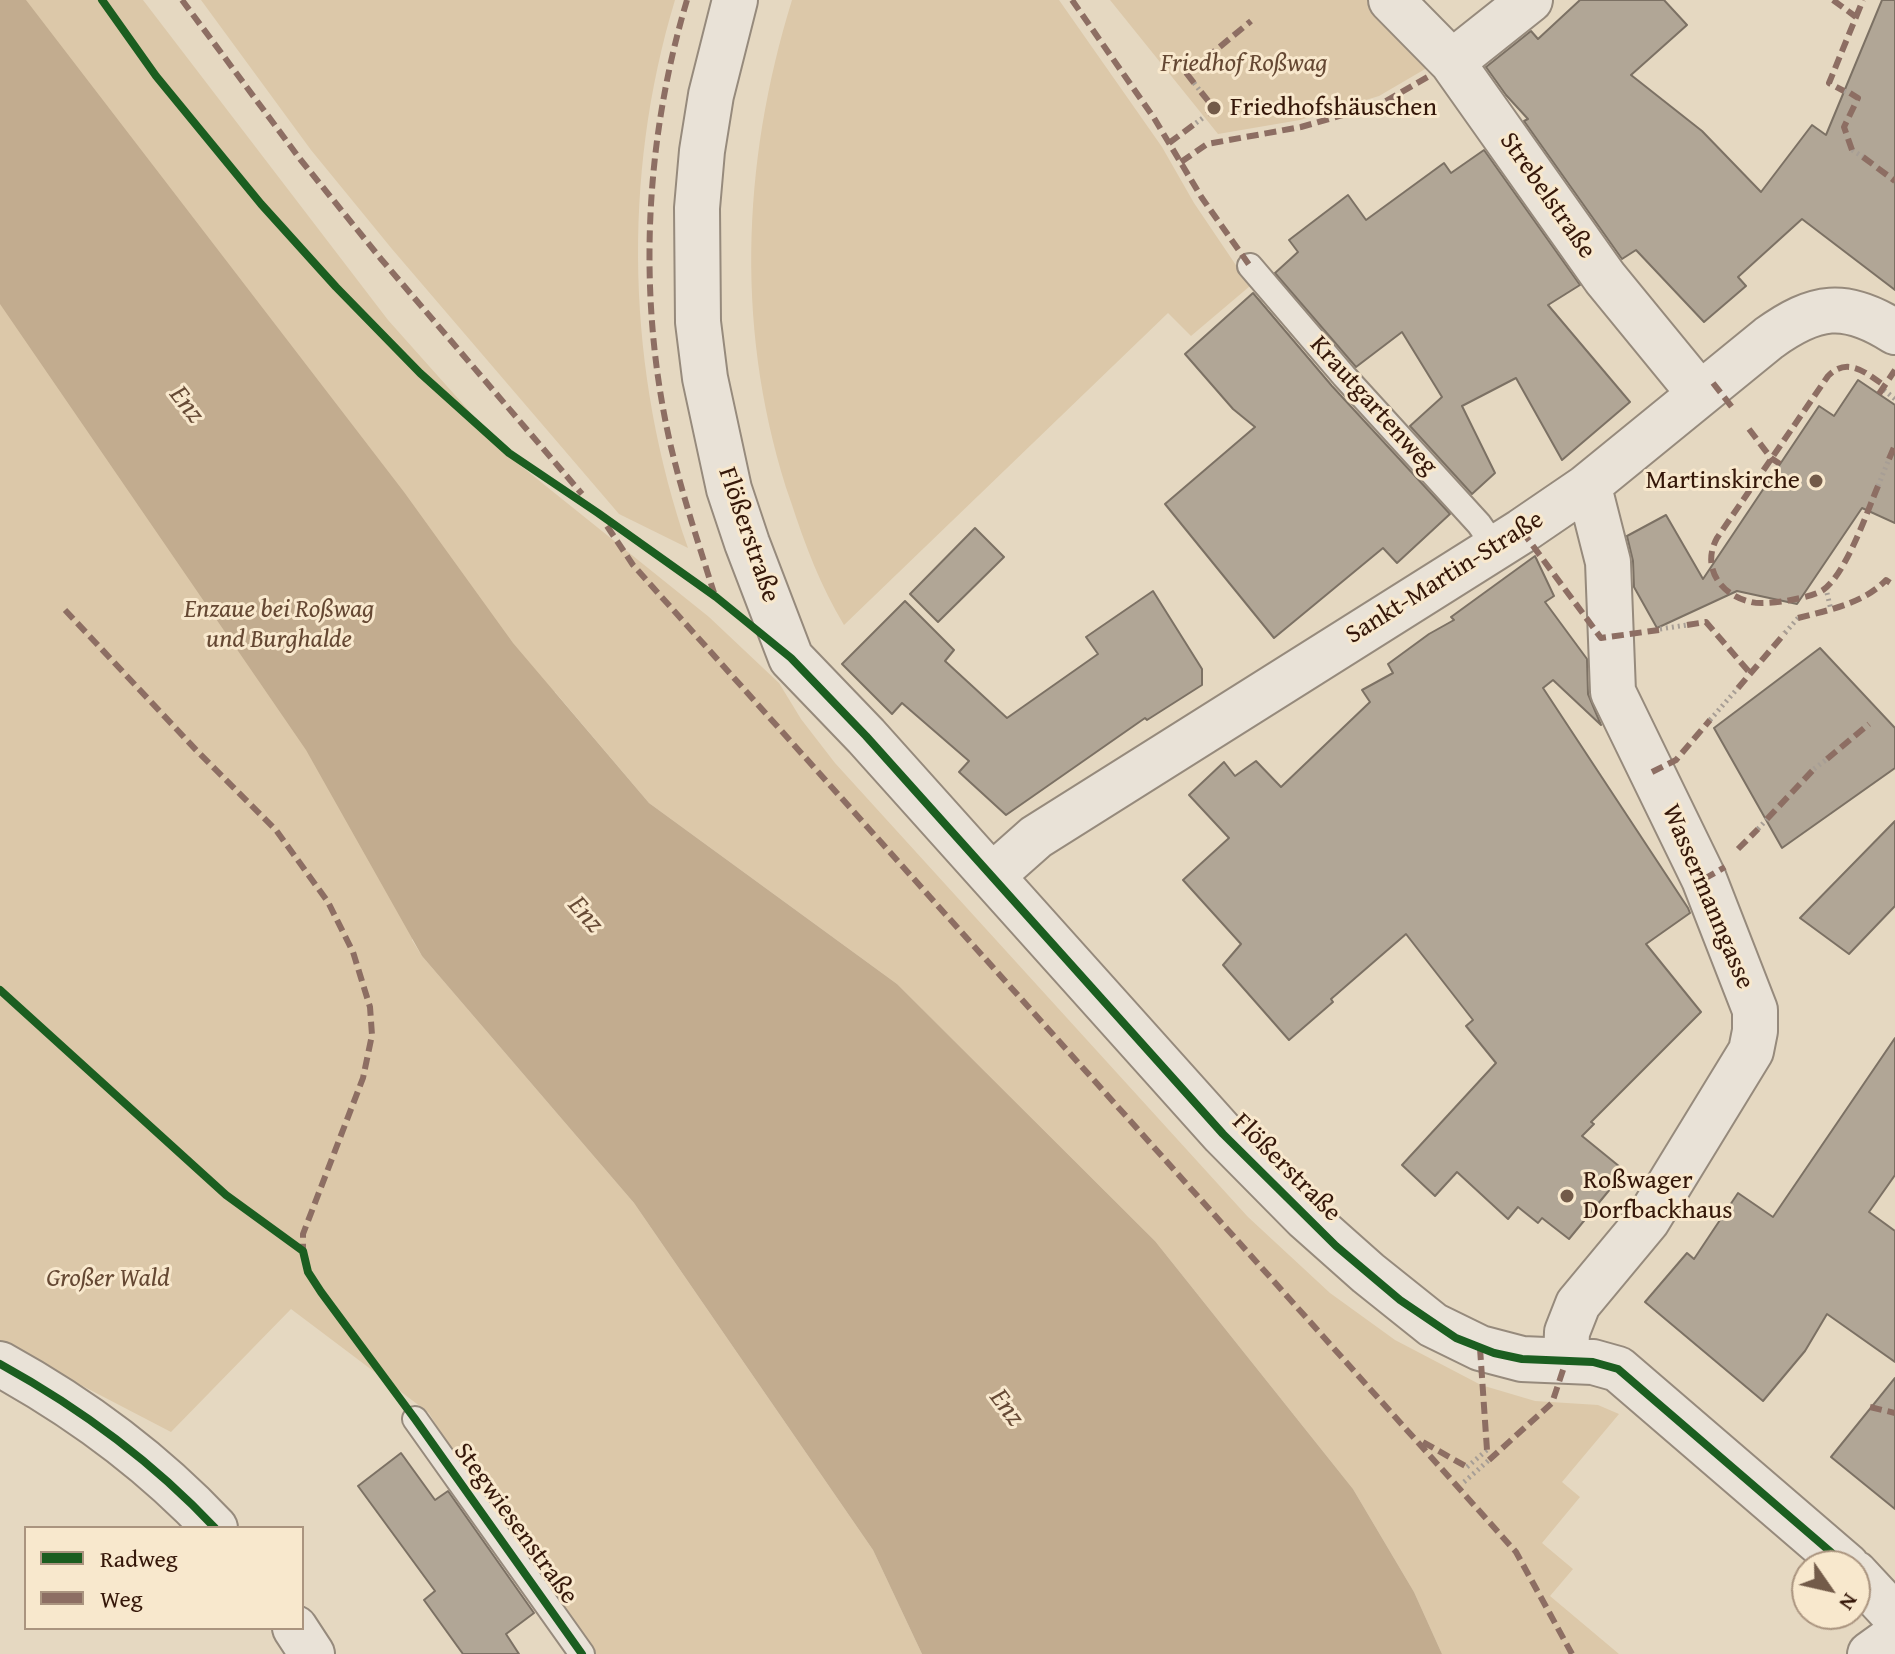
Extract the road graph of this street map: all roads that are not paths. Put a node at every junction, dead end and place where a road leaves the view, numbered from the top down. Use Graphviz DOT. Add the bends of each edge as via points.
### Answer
graph roads {
  1 [pos="735,0"];
  2 [pos="1391,0"];
  3 [pos="1530,0"];
  4 [pos="1452,62"];
  5 [pos="1250,266"];
  6 [pos="1895,332"];
  7 [pos="1700,394"];
  8 [pos="1585,488"];
  9 [pos="1495,547"];
  10 [pos="992,876"];
  11 [pos="1566,1361"];
  12 [pos="0,1364"];
  13 [pos="415,1419"];
  14 [pos="213,1526"];
  15 [pos="1829,1550"];
  16 [pos="1871,1590"];
  17 [pos="1895,1616"];
  18 [pos="296,1630"];
  19 [pos="1895,1636"];
  20 [pos="312,1654"];
  21 [pos="582,1654"];
  22 [pos="1870,1654"];
  1 -- 10 [label="street, Flößerstraße" via="702,151 696,265 705,378 729,489 791,658"];
  2 -- 4 [label="street, Strebelstraße"];
  3 -- 4 [label="street"];
  4 -- 7 [label="street, Strebelstraße" via="1605,278"];
  5 -- 9 [label="lane, Krautgartenweg"];
  6 -- 7 [label="street, Sankt-Martin-Straße" via="1843,310 1810,313 1769,338"];
  7 -- 8 [label="street, Sankt-Martin-Straße"];
  8 -- 9 [label="street, Sankt-Martin-Straße"];
  8 -- 11 [label="street, Wassermanngasse" via="1608,562 1613,692 1704,879 1755,1010 1755,1031 1751,1051 1647,1221 1578,1304 1567,1332"];
  9 -- 10 [label="street, Sankt-Martin-Straße" via="1036,837"];
  10 -- 11 [label="street, Flößerstraße" via="1223,1134 1368,1273 1456,1338 1508,1356"];
  11 -- 15 [label="street, Flößerstraße" via="1606,1364 1629,1376"];
  12 -- 14 [label="street" via="126,1445"];
  13 -- 21 [label="lane, Stegwiesenstraße"];
  16 -- 17 [label="street"];
  18 -- 20 [label="street"];
  19 -- 22 [label="street"];
}
